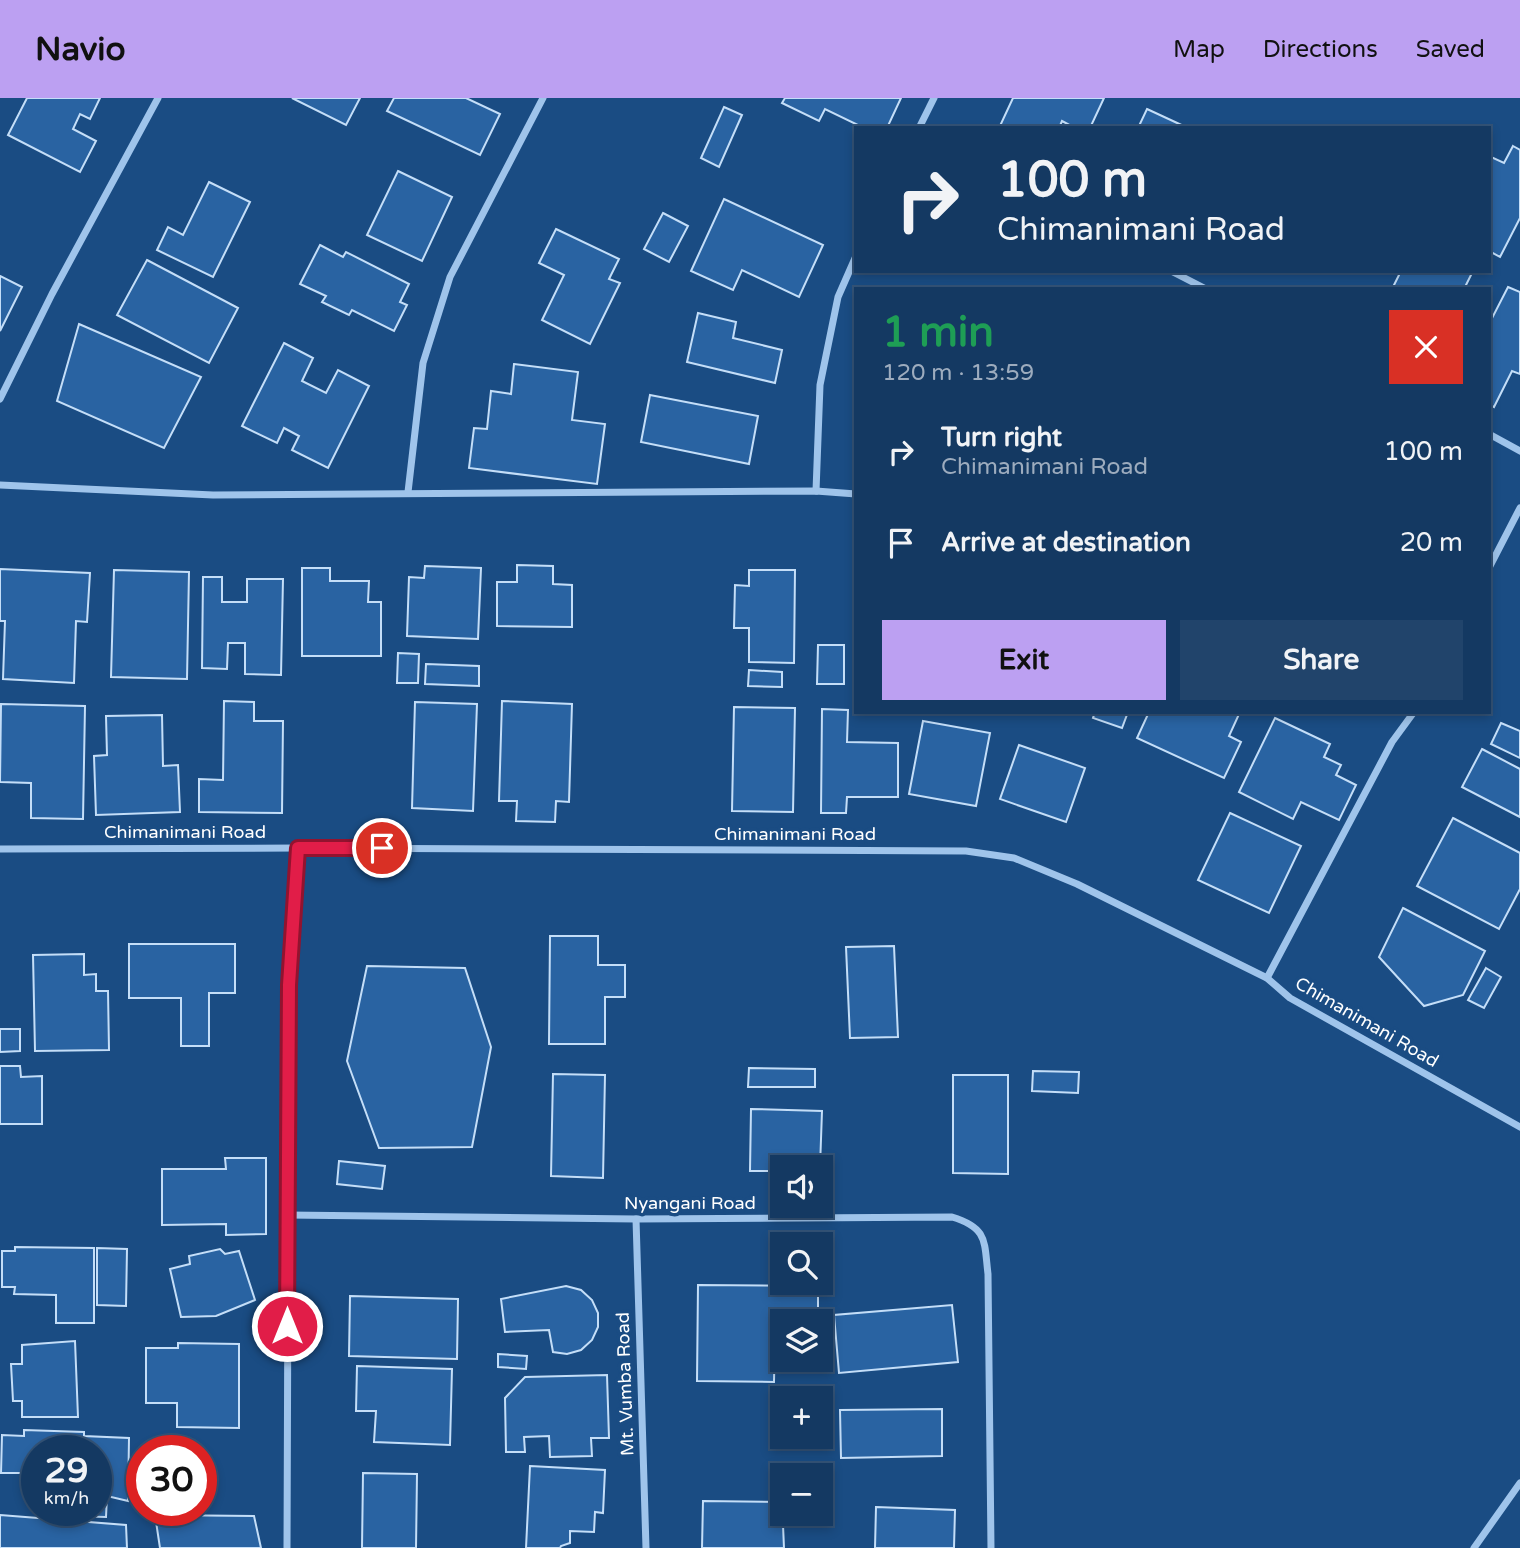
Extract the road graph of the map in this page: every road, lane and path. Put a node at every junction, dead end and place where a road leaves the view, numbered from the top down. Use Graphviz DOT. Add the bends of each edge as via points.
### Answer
graph roads {
  1 [pos="158,98"];
  2 [pos="543,98"];
  3 [pos="934,98"];
  4 [pos="920,126"];
  5 [pos="854,261"];
  6 [pos="1175,273"];
  7 [pos="1202,287"];
  8 [pos="0,399"];
  9 [pos="1491,435"];
  10 [pos="1520,451"];
  11 [pos="0,485"];
  12 [pos="816,491"];
  13 [pos="408,492"];
  14 [pos="854,494"];
  15 [pos="1520,508"];
  16 [pos="1491,564"];
  17 [pos="1413,714"];
  18 [pos="298,848"];
  19 [pos="0,849"];
  20 [pos="1267,978"];
  21 [pos="1520,1127"];
  22 [pos="287,1215"];
  23 [pos="636,1219"];
  24 [pos="1520,1483"];
  25 [pos="1517,1494"];
  26 [pos="287,1548"];
  27 [pos="646,1548"];
  28 [pos="991,1548"];
  29 [pos="1474,1548"];
  1 -- 8 [label="street"];
  2 -- 13 [label="street" via="450,277 423,363"];
  3 -- 4 [label="street"];
  5 -- 12 [label="street" via="838,297 820,385"];
  6 -- 7 [label="street"];
  9 -- 10 [label="street"];
  11 -- 13 [label="street" via="213,495"];
  12 -- 13 [label="street"];
  12 -- 14 [label="street"];
  15 -- 16 [label="street"];
  17 -- 20 [label="street" via="1392,742"];
  18 -- 19 [label="street, Chimanimani Road"];
  18 -- 20 [label="street, Chimanimani Road" via="966,851 1014,858 1077,884"];
  18 -- 22 [label="street" via="289,985"];
  20 -- 21 [label="street, Chimanimani Road" via="1290,998"];
  22 -- 23 [label="street, Nyangani Road"];
  22 -- 26 [label="street"];
  23 -- 27 [label="street, Mt. Vumba Road"];
  23 -- 28 [label="street, Nyangani Road" via="952,1217 977,1227 983,1235 988,1275"];
  24 -- 25 [label="street"];
  25 -- 29 [label="street"];
}
